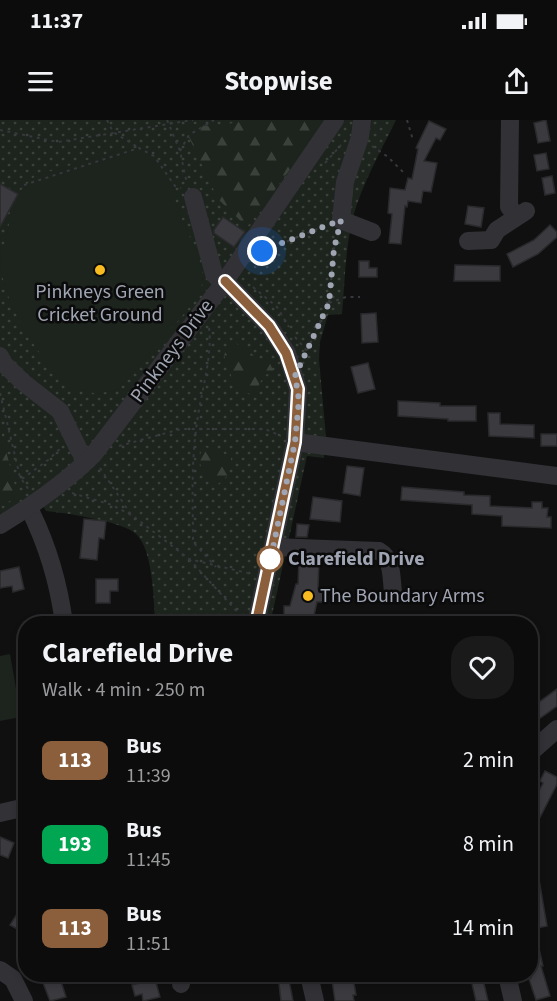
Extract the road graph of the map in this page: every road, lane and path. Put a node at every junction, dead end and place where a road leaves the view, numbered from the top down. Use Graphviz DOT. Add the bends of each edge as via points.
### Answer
graph roads {
  1 [pos="107,120"];
  2 [pos="167,120"];
  3 [pos="193,120"];
  4 [pos="214,120"];
  5 [pos="335,120"];
  6 [pos="407,120"];
  7 [pos="510,120"];
  8 [pos="170,124"];
  9 [pos="361,129"];
  10 [pos="0,130"];
  11 [pos="113,132"];
  12 [pos="413,140"];
  13 [pos="139,148"];
  14 [pos="180,151"];
  15 [pos="404,173"];
  16 [pos="24,184"];
  17 [pos="193,197"];
  18 [pos="341,220"];
  19 [pos="372,232"];
  20 [pos="468,241"];
  21 [pos="262,251"];
  22 [pos="224,282"];
  23 [pos="360,297"];
  24 [pos="329,303"];
  25 [pos="208,322"];
  26 [pos="0,357"];
  27 [pos="295,376"];
  28 [pos="0,393"];
  29 [pos="196,429"];
  30 [pos="73,436"];
  31 [pos="295,442"];
  32 [pos="118,446"];
  33 [pos="91,461"];
  34 [pos="557,476"];
  35 [pos="22,479"];
  36 [pos="54,487"];
  37 [pos="31,501"];
  38 [pos="133,516"];
  39 [pos="0,525"];
  40 [pos="273,547"];
  41 [pos="189,559"];
  42 [pos="216,567"];
  43 [pos="267,577"];
  44 [pos="393,592"];
  45 [pos="63,616"];
  46 [pos="245,616"];
  47 [pos="252,616"];
  48 [pos="557,729"];
  49 [pos="538,746"];
  50 [pos="18,809"];
  51 [pos="0,813"];
  52 [pos="0,970"];
  53 [pos="311,982"];
  54 [pos="509,982"];
  55 [pos="24,1001"];
  56 [pos="315,1001"];
  57 [pos="513,1001"];
  1 -- 11 [label="path"];
  2 -- 8 [label="path"];
  3 -- 8 [label="path"];
  4 -- 14 [label="path" via="189,135"];
  5 -- 22 [label="street, Pinkneys Drive"];
  6 -- 12 [label="path"];
  7 -- 20 [label="street" via="509,207 521,214 497,230 491,240"];
  8 -- 11 [label="path"];
  8 -- 14 [label="path"];
  9 -- 15 [label="path"];
  9 -- 18 [label="street" via="345,182"];
  10 -- 11 [label="path" via="58,142"];
  11 -- 13 [label="path"];
  13 -- 16 [label="path"];
  13 -- 17 [label="path" via="154,156 175,186"];
  14 -- 17 [label="path"];
  17 -- 22 [label="street" via="214,274"];
  18 -- 19 [label="street"];
  18 -- 21 [label="path"];
  18 -- 24 [label="path"];
  22 -- 27 [label="street" via="269,326"];
  22 -- 33 [label="street, Pinkneys Drive"];
  23 -- 24 [label="path"];
  24 -- 27 [label="path"];
  25 -- 29 [label="path" via="210,337"];
  26 -- 30 [label="street" via="24,383 60,411"];
  27 -- 31 [label="street" via="299,400"];
  28 -- 35 [label="path"];
  29 -- 31 [label="path" via="265,429"];
  29 -- 32 [label="path" via="181,429"];
  29 -- 42 [label="path" via="194,542"];
  30 -- 33 [label="street" via="79,450"];
  30 -- 35 [label="path"];
  31 -- 34 [label="street"];
  31 -- 40 [label="street"];
  33 -- 36 [label="street, Pinkneys Drive"];
  33 -- 38 [label="path"];
  35 -- 37 [label="path"];
  36 -- 37 [label="street, Pinkneys Drive"];
  36 -- 38 [label="path" via="112,505"];
  37 -- 39 [label="street, Pinkneys Drive"];
  37 -- 45 [label="street" via="60,594"];
  38 -- 41 [label="path"];
  40 -- 43 [label="street"];
  40 -- 44 [label="street" via="379,551 390,564"];
  41 -- 42 [label="path"];
  41 -- 46 [label="path"];
  42 -- 43 [label="path"];
  43 -- 47 [label="street"];
  48 -- 49 [label="street"];
  50 -- 51 [label="street"];
  52 -- 55 [label="street" via="13,979"];
  53 -- 56 [label="street"];
  54 -- 57 [label="street"];
}
